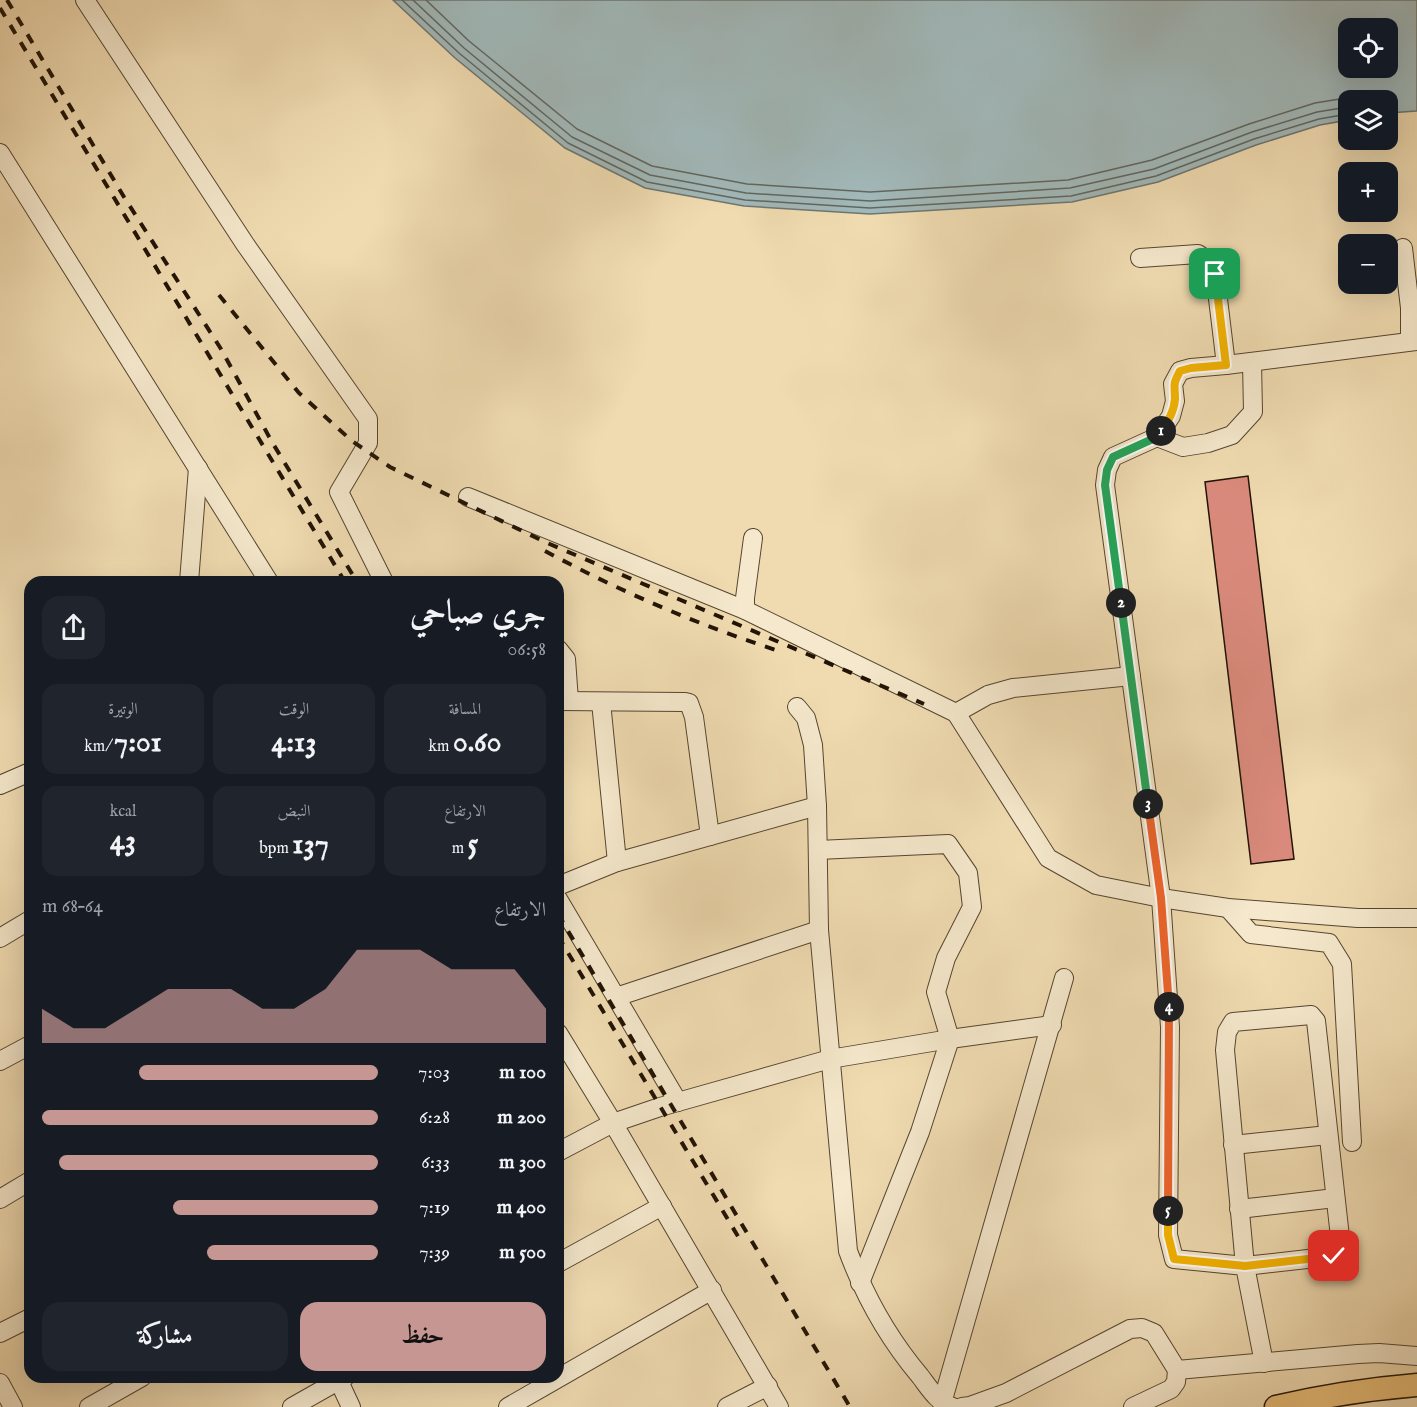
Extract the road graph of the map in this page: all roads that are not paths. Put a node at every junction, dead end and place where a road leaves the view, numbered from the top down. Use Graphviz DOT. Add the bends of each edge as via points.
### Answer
graph roads {
  1 [pos="85,0"];
  2 [pos="0,153"];
  3 [pos="1403,248"];
  4 [pos="1140,258"];
  5 [pos="1414,341"];
  6 [pos="1252,362"];
  7 [pos="1226,365"];
  8 [pos="1157,437"];
  9 [pos="198,468"];
  10 [pos="468,497"];
  11 [pos="753,538"];
  12 [pos="189,576"];
  13 [pos="265,576"];
  14 [pos="381,576"];
  15 [pos="745,610"];
  16 [pos="564,656"];
  17 [pos="1131,676"];
  18 [pos="564,701"];
  19 [pos="601,702"];
  20 [pos="797,707"];
  21 [pos="956,713"];
  22 [pos="24,775"];
  23 [pos="0,785"];
  24 [pos="817,806"];
  25 [pos="710,836"];
  26 [pos="818,850"];
  27 [pos="617,862"];
  28 [pos="564,884"];
  29 [pos="1161,898"];
  30 [pos="1228,908"];
  31 [pos="564,909"];
  32 [pos="1417,918"];
  33 [pos="24,924"];
  34 [pos="819,930"];
  35 [pos="0,938"];
  36 [pos="1064,978"];
  37 [pos="616,997"];
  38 [pos="1052,1025"];
  39 [pos="950,1039"];
  40 [pos="564,1043"];
  41 [pos="24,1048"];
  42 [pos="830,1059"];
  43 [pos="0,1061"];
  44 [pos="678,1102"];
  45 [pos="613,1123"];
  46 [pos="1328,1134"];
  47 [pos="1352,1142"];
  48 [pos="1233,1145"];
  49 [pos="564,1149"];
  50 [pos="24,1185"];
  51 [pos="1335,1198"];
  52 [pos="0,1199"];
  53 [pos="662,1206"];
  54 [pos="1239,1209"];
  55 [pos="564,1260"];
  56 [pos="1245,1266"];
  57 [pos="860,1283"];
  58 [pos="712,1290"];
  59 [pos="24,1321"];
  60 [pos="0,1333"];
  61 [pos="1417,1356"];
  62 [pos="1264,1363"];
  63 [pos="1177,1370"];
  64 [pos="564,1375"];
  65 [pos="0,1383"];
  66 [pos="131,1383"];
  67 [pos="332,1383"];
  68 [pos="342,1383"];
  69 [pos="550,1383"];
  70 [pos="1417,1385"];
  71 [pos="768,1386"];
  72 [pos="947,1405"];
  73 [pos="13,1407"];
  74 [pos="89,1407"];
  75 [pos="292,1407"];
  76 [pos="351,1407"];
  77 [pos="508,1407"];
  78 [pos="727,1407"];
  79 [pos="779,1407"];
  80 [pos="962,1407"];
  81 [pos="1133,1407"];
  82 [pos="1276,1407"];
  1 -- 14 [label="street" via="245,244 368,419 368,443 339,492"];
  2 -- 9 [label="street"];
  3 -- 5 [label="street"];
  4 -- 7 [label="street" via="1198,254 1208,261 1215,274"];
  5 -- 6 [label="street"];
  6 -- 7 [label="street"];
  6 -- 8 [label="street" via="1253,412 1232,435 1183,447"];
  7 -- 8 [label="street" via="1180,371 1173,384 1171,416"];
  8 -- 17 [label="street" via="1113,457 1105,485"];
  9 -- 12 [label="street"];
  9 -- 13 [label="street"];
  10 -- 15 [label="street"];
  11 -- 15 [label="street"];
  15 -- 21 [label="street"];
  16 -- 18 [label="street"];
  17 -- 21 [label="street" via="1013,687 988,695"];
  17 -- 29 [label="street"];
  18 -- 19 [label="street"];
  19 -- 25 [label="street" via="685,702 692,706"];
  19 -- 27 [label="street"];
  20 -- 24 [label="street" via="806,718 813,745"];
  21 -- 29 [label="street" via="1048,858 1095,885"];
  22 -- 23 [label="street"];
  24 -- 25 [label="street"];
  24 -- 26 [label="street"];
  25 -- 27 [label="street"];
  26 -- 34 [label="street"];
  26 -- 39 [label="street" via="948,844 968,873 972,907 946,958 936,992"];
  27 -- 28 [label="street"];
  29 -- 30 [label="street"];
  29 -- 56 [label="street" via="1170,1027 1168,1235 1174,1259"];
  30 -- 32 [label="street" via="1358,918"];
  30 -- 47 [label="street" via="1251,934 1329,943 1342,964"];
  31 -- 37 [label="street"];
  33 -- 35 [label="street"];
  34 -- 37 [label="street"];
  34 -- 42 [label="street"];
  36 -- 38 [label="street"];
  37 -- 44 [label="street"];
  38 -- 39 [label="street"];
  38 -- 72 [label="street"];
  39 -- 42 [label="street"];
  39 -- 57 [label="street" via="920,1132"];
  40 -- 45 [label="street"];
  41 -- 43 [label="street"];
  42 -- 44 [label="street"];
  42 -- 57 [label="street" via="848,1251"];
  44 -- 45 [label="street"];
  45 -- 49 [label="street"];
  45 -- 53 [label="street"];
  46 -- 48 [label="street"];
  46 -- 48 [label="street" via="1316,1021 1311,1015 1233,1022 1227,1032 1225,1050"];
  46 -- 51 [label="street"];
  48 -- 54 [label="street"];
  50 -- 52 [label="street"];
  51 -- 54 [label="street"];
  51 -- 56 [label="street" via="1341,1246 1334,1256"];
  53 -- 55 [label="street"];
  53 -- 58 [label="street"];
  54 -- 56 [label="street"];
  56 -- 62 [label="street"];
  57 -- 72 [label="street" via="899,1351"];
  58 -- 64 [label="street"];
  58 -- 71 [label="street"];
  59 -- 60 [label="street"];
  61 -- 62 [label="street" via="1379,1353"];
  62 -- 63 [label="street"];
  63 -- 80 [label="street" via="1154,1333 1130,1329 1005,1393"];
  63 -- 81 [label="street" via="1171,1389"];
  65 -- 73 [label="street"];
  66 -- 74 [label="street"];
  67 -- 75 [label="street"];
  68 -- 76 [label="street"];
  69 -- 77 [label="street"];
  70 -- 82 [label="main road" via="1329,1395"];
  71 -- 78 [label="street"];
  71 -- 79 [label="street"];
}
